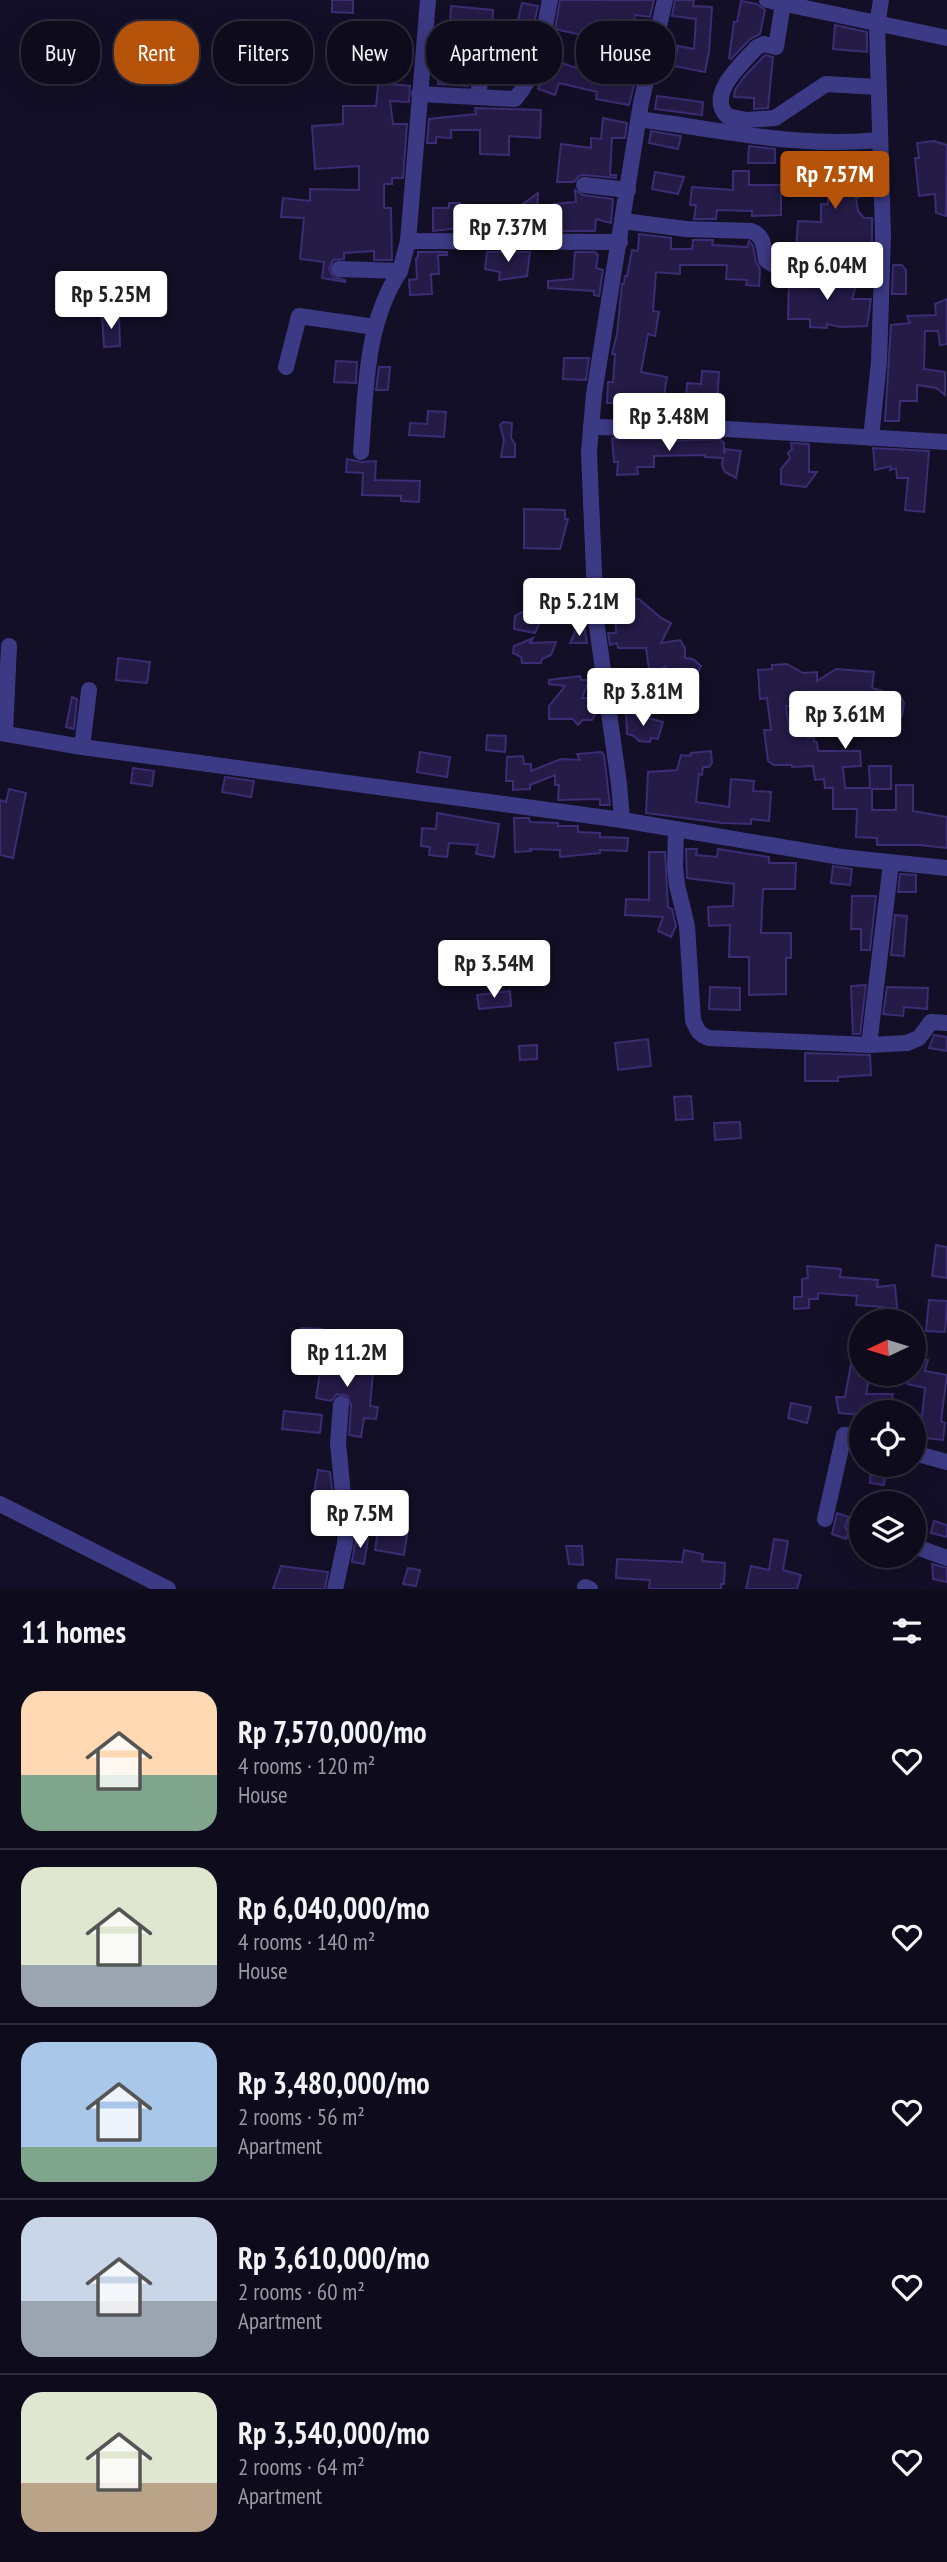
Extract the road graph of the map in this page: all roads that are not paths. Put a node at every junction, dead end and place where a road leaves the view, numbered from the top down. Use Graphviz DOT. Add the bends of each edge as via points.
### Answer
graph roads {
  1 [pos="428,0"];
  2 [pos="550,0"];
  3 [pos="665,0"];
  4 [pos="767,0"];
  5 [pos="881,0"];
  6 [pos="783,4"];
  7 [pos="877,25"];
  8 [pos="947,38"];
  9 [pos="480,84"];
  10 [pos="878,87"];
  11 [pos="419,94"];
  12 [pos="478,97"];
  13 [pos="639,119"];
  14 [pos="880,140"];
  15 [pos="584,185"];
  16 [pos="628,190"];
  17 [pos="623,221"];
  18 [pos="408,241"];
  19 [pos="620,242"];
  20 [pos="882,267"];
  21 [pos="339,269"];
  22 [pos="400,271"];
  23 [pos="375,327"];
  24 [pos="286,367"];
  25 [pos="591,426"];
  26 [pos="871,438"];
  27 [pos="947,442"];
  28 [pos="361,452"];
  29 [pos="9,646"];
  30 [pos="89,690"];
  31 [pos="2,733"];
  32 [pos="82,747"];
  33 [pos="622,820"];
  34 [pos="676,829"];
  35 [pos="891,863"];
  36 [pos="947,867"];
  37 [pos="947,1023"];
  38 [pos="869,1045"];
  39 [pos="341,1404"];
  40 [pos="849,1436"];
  41 [pos="926,1456"];
  42 [pos="947,1462"];
  43 [pos="0,1504"];
  44 [pos="825,1519"];
  45 [pos="926,1550"];
  46 [pos="947,1558"];
  47 [pos="168,1589"];
  48 [pos="335,1589"];
  1 -- 11 [label="street"];
  2 -- 12 [label="street" via="526,87 515,99"];
  3 -- 13 [label="street"];
  4 -- 6 [label="street"];
  5 -- 7 [label="street"];
  6 -- 7 [label="street"];
  6 -- 10 [label="street" via="776,47 757,47 723,87 721,105 727,116 769,120 826,84"];
  7 -- 8 [label="street"];
  7 -- 10 [label="street"];
  9 -- 12 [label="street"];
  10 -- 14 [label="street"];
  11 -- 12 [label="street"];
  11 -- 18 [label="street"];
  13 -- 14 [label="street" via="766,139"];
  13 -- 16 [label="street"];
  14 -- 20 [label="street"];
  15 -- 16 [label="street"];
  16 -- 17 [label="street"];
  17 -- 19 [label="street"];
  17 -- 20 [label="street" via="757,233 766,260 776,267"];
  18 -- 19 [label="street"];
  18 -- 22 [label="street"];
  19 -- 25 [label="street"];
  20 -- 26 [label="street"];
  21 -- 22 [label="street"];
  22 -- 23 [label="street"];
  23 -- 24 [label="street" via="299,316"];
  23 -- 28 [label="street"];
  25 -- 26 [label="street"];
  25 -- 33 [label="street" via="596,620"];
  26 -- 27 [label="street"];
  29 -- 31 [label="street"];
  30 -- 32 [label="street"];
  31 -- 32 [label="street"];
  32 -- 33 [label="street"];
  33 -- 34 [label="street"];
  34 -- 35 [label="street"];
  34 -- 38 [label="street" via="677,885 687,926 697,1031 709,1038"];
  35 -- 36 [label="street"];
  35 -- 38 [label="street"];
  37 -- 38 [label="street" via="931,1023 919,1038 907,1043"];
  39 -- 48 [label="street" via="338,1443 346,1526"];
  40 -- 44 [label="street" via="844,1435"];
  41 -- 42 [label="street"];
  43 -- 47 [label="street"];
  45 -- 46 [label="street"];
}
